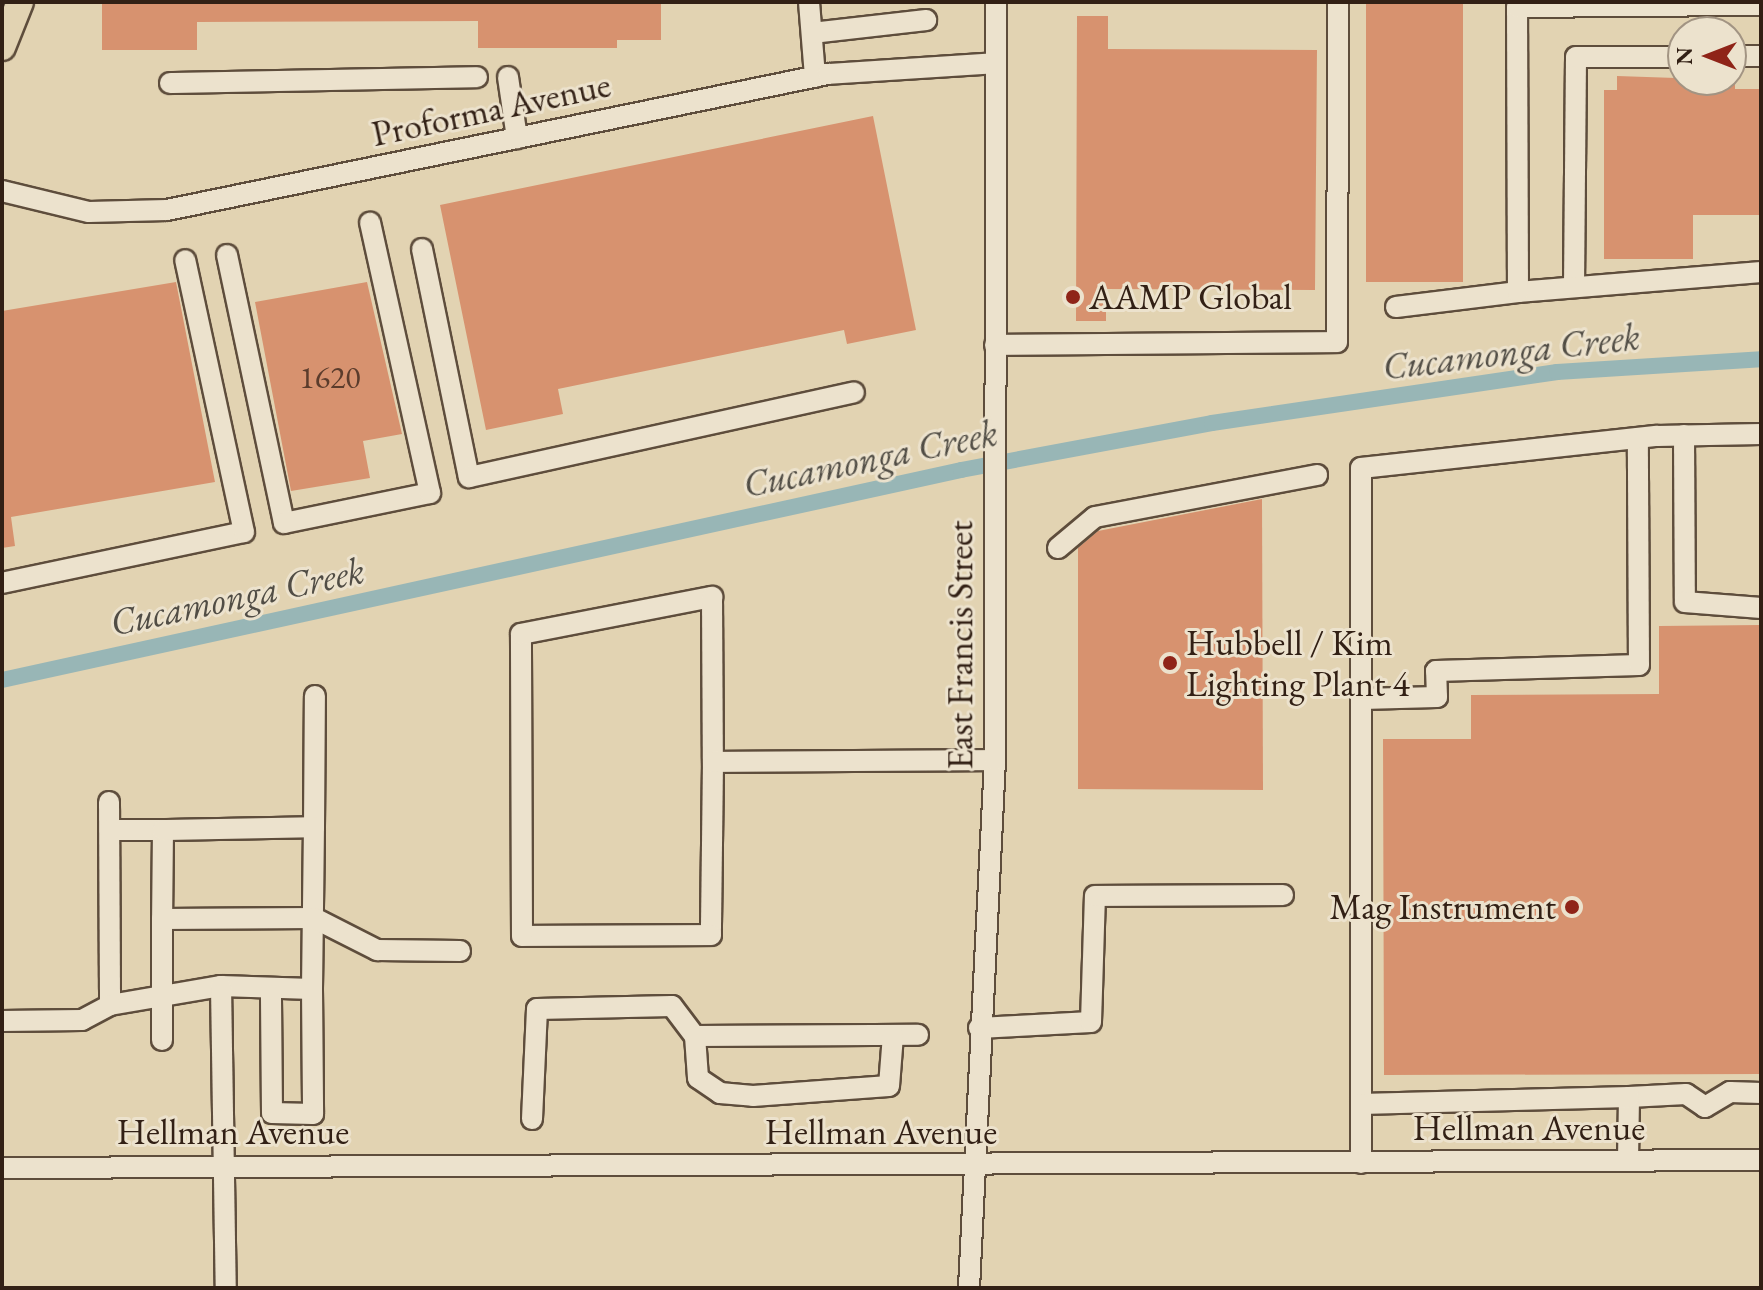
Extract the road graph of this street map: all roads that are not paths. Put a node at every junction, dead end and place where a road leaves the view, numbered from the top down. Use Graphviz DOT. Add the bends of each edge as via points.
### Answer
graph roads {
  1 [pos="20,2"];
  2 [pos="809,2"];
  3 [pos="996,2"];
  4 [pos="1338,2"];
  5 [pos="1517,4"];
  6 [pos="1711,4"];
  7 [pos="1761,5"];
  8 [pos="926,20"];
  9 [pos="812,33"];
  10 [pos="2,47"];
  11 [pos="1667,57"];
  12 [pos="996,63"];
  13 [pos="477,77"];
  14 [pos="508,77"];
  15 [pos="815,77"];
  16 [pos="170,83"];
  17 [pos="517,138"];
  18 [pos="2,191"];
  19 [pos="370,223"];
  20 [pos="422,249"];
  21 [pos="227,255"];
  22 [pos="185,260"];
  23 [pos="1761,272"];
  24 [pos="1574,287"];
  25 [pos="1518,292"];
  26 [pos="1396,307"];
  27 [pos="995,345"];
  28 [pos="854,392"];
  29 [pos="1761,434"];
  30 [pos="1684,435"];
  31 [pos="1638,438"];
  32 [pos="1317,475"];
  33 [pos="1058,548"];
  34 [pos="2,583"];
  35 [pos="1761,608"];
  36 [pos="315,696"];
  37 [pos="1362,699"];
  38 [pos="995,760"];
  39 [pos="713,762"];
  40 [pos="109,802"];
  41 [pos="314,827"];
  42 [pos="110,830"];
  43 [pos="163,830"];
  44 [pos="1283,895"];
  45 [pos="314,918"];
  46 [pos="162,919"];
  47 [pos="460,951"];
  48 [pos="221,986"];
  49 [pos="271,988"];
  50 [pos="312,989"];
  51 [pos="161,993"];
  52 [pos="110,1005"];
  53 [pos="2,1021"];
  54 [pos="979,1028"];
  55 [pos="893,1035"];
  56 [pos="918,1035"];
  57 [pos="695,1036"];
  58 [pos="162,1040"];
  59 [pos="1761,1093"];
  60 [pos="1629,1097"];
  61 [pos="1361,1104"];
  62 [pos="532,1119"];
  63 [pos="1761,1160"];
  64 [pos="1628,1161"];
  65 [pos="1361,1163"];
  66 [pos="228,1166"];
  67 [pos="971,1166"];
  68 [pos="2,1168"];
  69 [pos="226,1288"];
  70 [pos="969,1288"];
  1 -- 10 [label="main road"];
  2 -- 9 [label="street"];
  3 -- 12 [label="street, East Francis Street"];
  4 -- 27 [label="street" via="1337,342"];
  5 -- 6 [label="street"];
  5 -- 25 [label="street"];
  6 -- 7 [label="street"];
  8 -- 9 [label="street"];
  9 -- 15 [label="street"];
  11 -- 24 [label="street" via="1576,57"];
  12 -- 15 [label="street, Proforma Avenue"];
  12 -- 27 [label="street, East Francis Street"];
  13 -- 16 [label="street"];
  14 -- 17 [label="street"];
  15 -- 17 [label="street, Proforma Avenue"];
  17 -- 18 [label="street, Proforma Avenue" via="167,210 89,212"];
  19 -- 21 [label="street" via="430,493 284,523"];
  20 -- 28 [label="street" via="469,477"];
  22 -- 34 [label="street" via="244,532"];
  23 -- 24 [label="street"];
  24 -- 25 [label="street"];
  25 -- 26 [label="street"];
  27 -- 38 [label="street, East Francis Street"];
  29 -- 30 [label="street"];
  30 -- 31 [label="street"];
  30 -- 35 [label="street" via="1685,602"];
  31 -- 37 [label="street" via="1361,468"];
  31 -- 37 [label="street" via="1639,665 1436,671 1437,697"];
  32 -- 33 [label="street" via="1095,517"];
  36 -- 41 [label="street"];
  37 -- 61 [label="street"];
  38 -- 39 [label="street"];
  38 -- 54 [label="street, East Francis Street"];
  39 -- 39 [label="street" via="712,597 521,634 522,936 711,935"];
  40 -- 42 [label="street"];
  41 -- 43 [label="street"];
  41 -- 45 [label="street"];
  42 -- 43 [label="street"];
  42 -- 52 [label="street"];
  43 -- 46 [label="street"];
  44 -- 54 [label="street" via="1095,896 1091,1022"];
  45 -- 46 [label="street"];
  45 -- 47 [label="street" via="377,950"];
  45 -- 50 [label="street"];
  46 -- 51 [label="street"];
  48 -- 49 [label="street"];
  48 -- 51 [label="street"];
  48 -- 66 [label="street"];
  49 -- 50 [label="street"];
  49 -- 50 [label="street" via="272,1113 313,1114"];
  51 -- 52 [label="street"];
  51 -- 58 [label="street"];
  52 -- 53 [label="street" via="82,1020"];
  54 -- 67 [label="street, East Francis Street"];
  55 -- 56 [label="street"];
  55 -- 57 [label="street"];
  55 -- 57 [label="street" via="889,1086 753,1096 720,1093 698,1078"];
  57 -- 62 [label="street" via="672,1006 537,1009"];
  59 -- 60 [label="street" via="1730,1092 1705,1107 1686,1094"];
  60 -- 61 [label="street"];
  60 -- 64 [label="street"];
  61 -- 65 [label="street"];
  63 -- 64 [label="street, Hellman Avenue"];
  64 -- 65 [label="street, Hellman Avenue"];
  65 -- 67 [label="street, Hellman Avenue"];
  66 -- 67 [label="street, Hellman Avenue"];
  66 -- 68 [label="street, Hellman Avenue"];
  66 -- 69 [label="street"];
  67 -- 70 [label="street, East Francis Street"];
}
